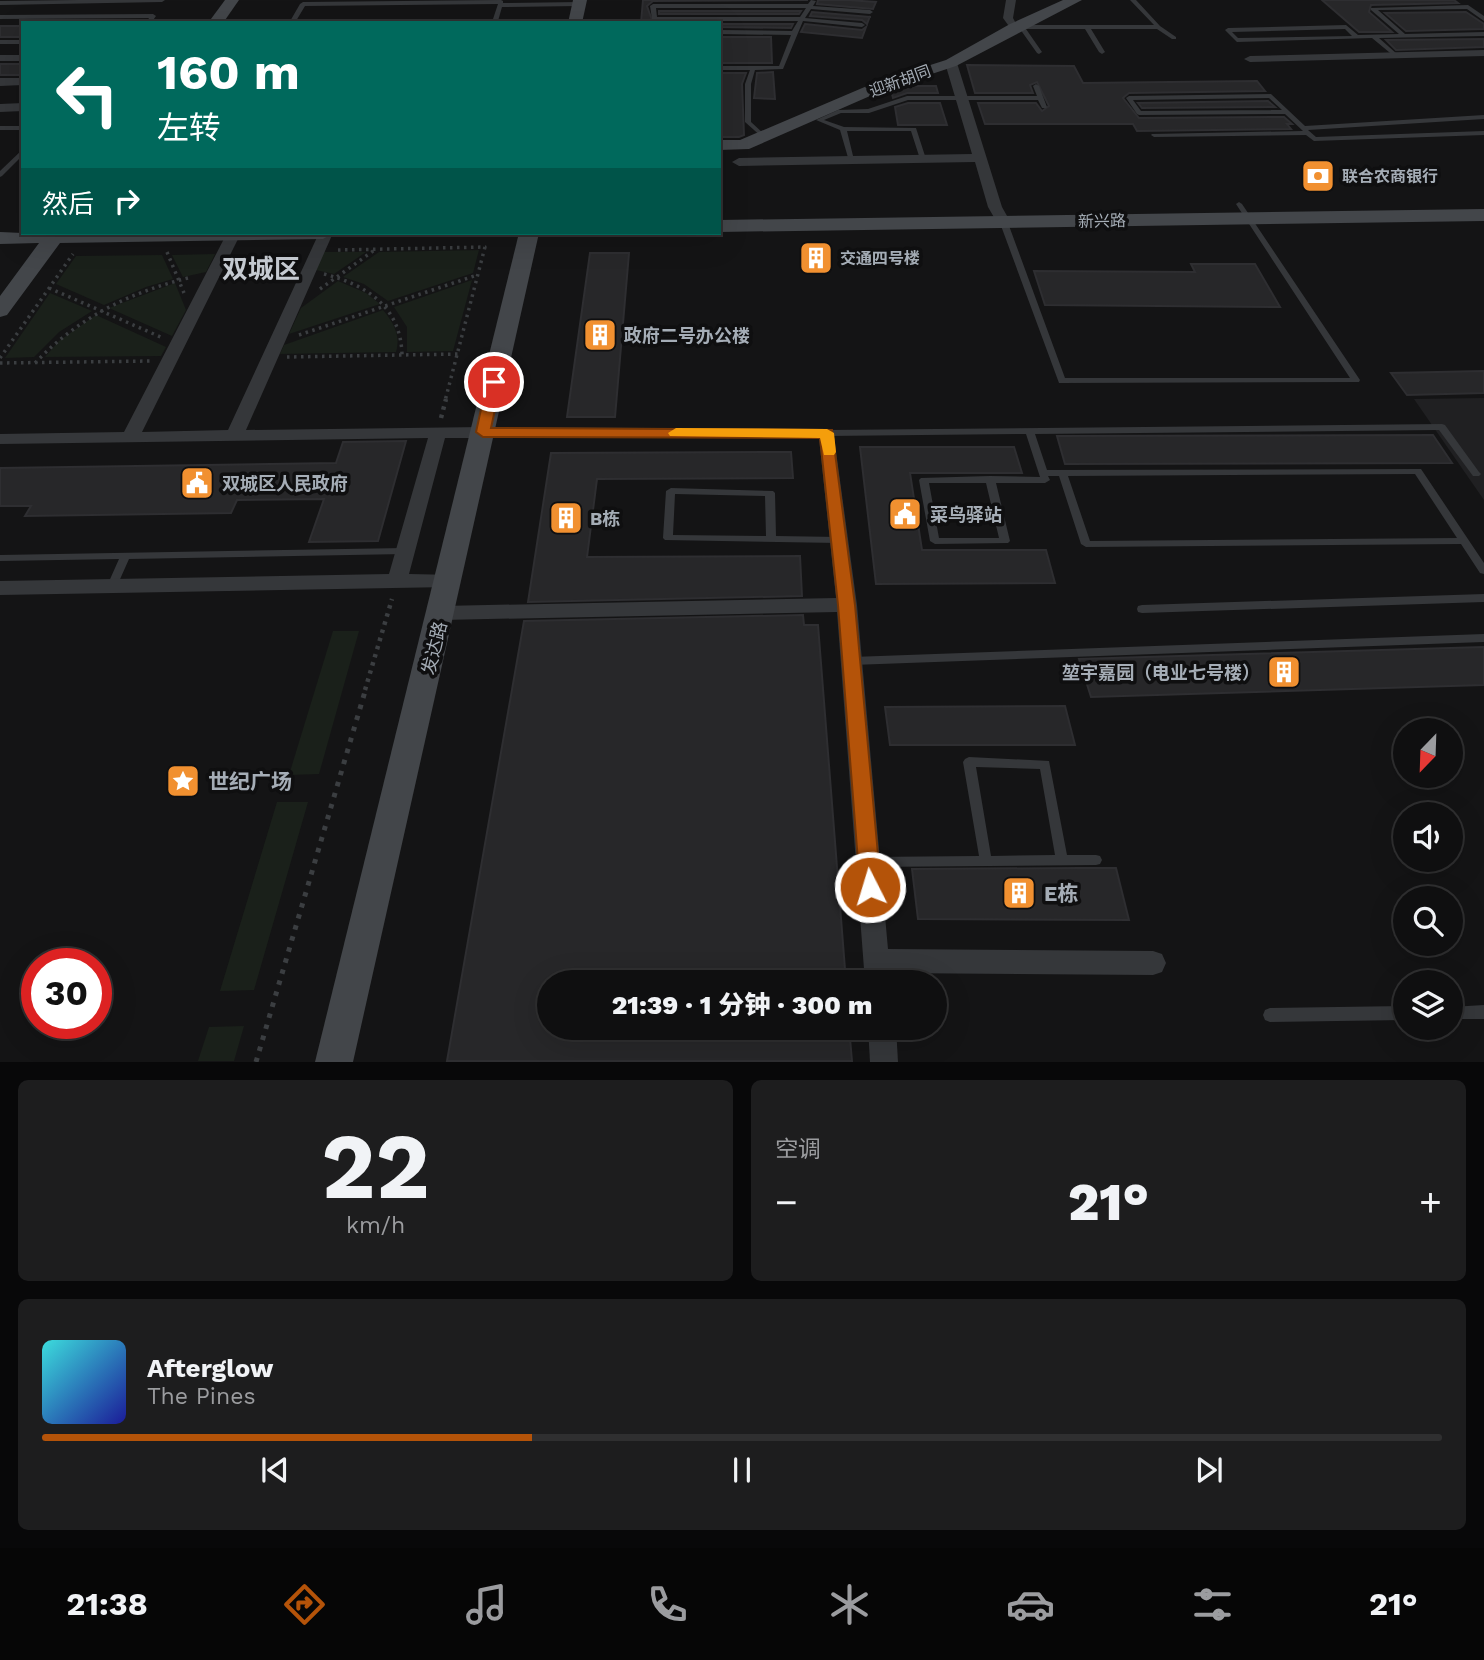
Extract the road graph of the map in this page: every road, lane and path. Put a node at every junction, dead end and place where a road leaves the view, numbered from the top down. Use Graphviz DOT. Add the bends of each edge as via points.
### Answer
graph roads {
  1 [pos="232,0"];
  2 [pos="1011,0"];
  3 [pos="1075,0"];
  4 [pos="1133,0"];
  5 [pos="161,1"];
  6 [pos="391,2"];
  7 [pos="580,2"];
  8 [pos="0,3"];
  9 [pos="811,4"];
  10 [pos="500,5"];
  11 [pos="870,12"];
  12 [pos="153,16"];
  13 [pos="0,17"];
  14 [pos="801,19"];
  15 [pos="1484,19"];
  16 [pos="149,21"];
  17 [pos="216,21"];
  18 [pos="293,21"];
  19 [pos="495,21"];
  20 [pos="575,21"];
  21 [pos="862,24"];
  22 [pos="1018,27"];
  23 [pos="1087,27"];
  24 [pos="1158,27"];
  25 [pos="721,32"];
  26 [pos="794,33"];
  27 [pos="1484,34"];
  28 [pos="1404,36"];
  29 [pos="1356,37"];
  30 [pos="1373,37"];
  31 [pos="1174,38"];
  32 [pos="0,42"];
  33 [pos="21,42"];
  34 [pos="1039,52"];
  35 [pos="1102,52"];
  36 [pos="1484,53"];
  37 [pos="1395,55"];
  38 [pos="0,58"];
  39 [pos="21,58"];
  40 [pos="1250,59"];
  41 [pos="951,62"];
  42 [pos="721,68"];
  43 [pos="753,68"];
  44 [pos="21,81"];
  45 [pos="0,82"];
  46 [pos="1036,86"];
  47 [pos="962,98"];
  48 [pos="1041,99"];
  49 [pos="21,107"];
  50 [pos="1044,107"];
  51 [pos="0,108"];
  52 [pos="836,109"];
  53 [pos="1287,112"];
  54 [pos="1484,117"];
  55 [pos="0,128"];
  56 [pos="21,128"];
  57 [pos="843,129"];
  58 [pos="1305,130"];
  59 [pos="1484,133"];
  60 [pos="1154,135"];
  61 [pos="763,136"];
  62 [pos="721,145"];
  63 [pos="21,154"];
  64 [pos="980,158"];
  65 [pos="923,159"];
  66 [pos="850,160"];
  67 [pos="739,162"];
  68 [pos="0,175"];
  69 [pos="1484,200"];
  70 [pos="1244,211"];
  71 [pos="721,212"];
  72 [pos="1000,215"];
  73 [pos="1484,215"];
  74 [pos="21,220"];
  75 [pos="0,221"];
  76 [pos="721,226"];
  77 [pos="56,235"];
  78 [pos="232,235"];
  79 [pos="255,235"];
  80 [pos="529,235"];
  81 [pos="0,238"];
  82 [pos="322,238"];
  83 [pos="377,249"];
  84 [pos="178,252"];
  85 [pos="86,253"];
  86 [pos="214,272"];
  87 [pos="308,272"];
  88 [pos="478,275"];
  89 [pos="336,278"];
  90 [pos="178,280"];
  91 [pos="48,288"];
  92 [pos="387,305"];
  93 [pos="292,309"];
  94 [pos="0,311"];
  95 [pos="98,311"];
  96 [pos="193,314"];
  97 [pos="177,344"];
  98 [pos="273,350"];
  99 [pos="458,354"];
  100 [pos="402,355"];
  101 [pos="0,360"];
  102 [pos="169,361"];
  103 [pos="35,363"];
  104 [pos="1030,431"];
  105 [pos="483,432"];
  106 [pos="438,433"];
  107 [pos="827,433"];
  108 [pos="235,434"];
  109 [pos="131,436"];
  110 [pos="0,439"];
  111 [pos="1043,473"];
  112 [pos="1063,474"];
  113 [pos="1476,474"];
  114 [pos="990,480"];
  115 [pos="771,539"];
  116 [pos="839,540"];
  117 [pos="1464,541"];
  118 [pos="405,551"];
  119 [pos="126,555"];
  120 [pos="0,558"];
  121 [pos="1484,571"];
  122 [pos="449,580"];
  123 [pos="397,581"];
  124 [pos="112,586"];
  125 [pos="0,588"];
  126 [pos="1484,598"];
  127 [pos="847,605"];
  128 [pos="1142,609"];
  129 [pos="442,613"];
  130 [pos="1484,638"];
  131 [pos="851,661"];
  132 [pos="1062,860"];
  133 [pos="1096,860"];
  134 [pos="986,861"];
  135 [pos="868,862"];
  136 [pos="1153,963"];
  137 [pos="877,970"];
  138 [pos="912,970"];
  139 [pos="1484,1012"];
  140 [pos="1393,1013"];
  141 [pos="1463,1013"];
  142 [pos="1270,1015"];
  143 [pos="883,1040"];
  144 [pos="256,1062"];
  145 [pos="334,1062"];
  146 [pos="884,1062"];
  1 -- 17 [label="main road"];
  2 -- 22 [label="street" via="1008,18"];
  3 -- 22 [label="main road, 迎新胡同"];
  4 -- 24 [label="lane"];
  5 -- 8 [label="lane"];
  5 -- 12 [label="lane" via="166,2"];
  6 -- 10 [label="lane"];
  6 -- 18 [label="lane" via="303,4"];
  7 -- 10 [label="lane"];
  7 -- 20 [label="main road"];
  9 -- 11 [label="lane"];
  9 -- 14 [label="lane"];
  9 -- 14 [label="lane" via="653,6 655,19"];
  10 -- 19 [label="lane"];
  12 -- 13 [label="lane"];
  12 -- 16 [label="lane"];
  14 -- 21 [label="lane"];
  14 -- 26 [label="lane"];
  15 -- 28 [label="lane" via="1468,7 1373,9"];
  22 -- 23 [label="lane"];
  22 -- 34 [label="lane"];
  22 -- 41 [label="main road, 迎新胡同"];
  23 -- 24 [label="lane"];
  23 -- 35 [label="lane"];
  24 -- 31 [label="lane"];
  25 -- 26 [label="lane"];
  26 -- 43 [label="lane" via="781,68"];
  27 -- 28 [label="lane"];
  28 -- 30 [label="lane"];
  29 -- 29 [label="lane" via="1237,40 1228,30 1346,27"];
  29 -- 30 [label="lane"];
  30 -- 37 [label="lane"];
  32 -- 33 [label="lane"];
  36 -- 37 [label="street"];
  37 -- 40 [label="street"];
  38 -- 39 [label="street"];
  41 -- 47 [label="street"];
  41 -- 52 [label="main road, 迎新胡同" via="880,86"];
  42 -- 43 [label="lane"];
  43 -- 61 [label="lane" via="748,84 748,122"];
  44 -- 45 [label="street"];
  46 -- 48 [label="lane"];
  47 -- 48 [label="lane"];
  47 -- 52 [label="lane" via="907,98 869,111"];
  47 -- 64 [label="street"];
  48 -- 50 [label="lane"];
  49 -- 51 [label="street"];
  52 -- 57 [label="lane" via="819,120"];
  52 -- 61 [label="main road, 迎新胡同"];
  53 -- 53 [label="lane" via="1271,96 1129,97 1139,113"];
  53 -- 58 [label="lane"];
  54 -- 58 [label="lane"];
  55 -- 56 [label="lane"];
  57 -- 65 [label="lane" via="914,129"];
  57 -- 66 [label="lane"];
  58 -- 59 [label="lane" via="1314,139"];
  58 -- 60 [label="lane"];
  61 -- 62 [label="main road, 迎新胡同" via="743,145"];
  63 -- 68 [label="lane"];
  64 -- 65 [label="street"];
  64 -- 72 [label="street"];
  65 -- 66 [label="street"];
  66 -- 67 [label="street"];
  69 -- 70 [label="main road, 新兴路"];
  70 -- 72 [label="main road, 新兴路"];
  70 -- 72 [label="lane" via="1356,380 1062,381"];
  70 -- 73 [label="main road, 新兴路"];
  71 -- 72 [label="main road, 新兴路"];
  72 -- 76 [label="main road, 新兴路"];
  74 -- 75 [label="main road"];
  77 -- 81 [label="main road"];
  77 -- 94 [label="main road"];
  78 -- 86 [label="street"];
  79 -- 82 [label="main road"];
  80 -- 105 [label="street, 发达路"];
  82 -- 83 [label="path"];
  82 -- 87 [label="street"];
  83 -- 88 [label="path" via="485,247"];
  83 -- 89 [label="path"];
  84 -- 90 [label="path" via="167,252"];
  85 -- 91 [label="path" via="72,254"];
  86 -- 90 [label="path"];
  86 -- 96 [label="street"];
  87 -- 89 [label="path"];
  87 -- 93 [label="street"];
  88 -- 92 [label="path"];
  88 -- 99 [label="path"];
  89 -- 92 [label="path" via="372,293"];
  89 -- 93 [label="path"];
  90 -- 95 [label="path"];
  90 -- 96 [label="path"];
  91 -- 95 [label="path"];
  91 -- 101 [label="path"];
  92 -- 98 [label="path"];
  92 -- 100 [label="path" via="404,337"];
  93 -- 98 [label="street"];
  95 -- 97 [label="path"];
  95 -- 103 [label="path" via="63,334"];
  96 -- 97 [label="street"];
  97 -- 102 [label="street"];
  98 -- 100 [label="path"];
  98 -- 108 [label="street"];
  99 -- 100 [label="path"];
  99 -- 106 [label="path"];
  101 -- 103 [label="path"];
  102 -- 103 [label="path"];
  102 -- 109 [label="street"];
  104 -- 107 [label="lane"];
  104 -- 111 [label="lane"];
  104 -- 113 [label="lane" via="1442,426"];
  105 -- 106 [label="street"];
  105 -- 107 [label="street"];
  105 -- 122 [label="street, 发达路"];
  106 -- 108 [label="street"];
  106 -- 118 [label="street"];
  107 -- 116 [label="street"];
  108 -- 109 [label="street"];
  109 -- 110 [label="street"];
  111 -- 112 [label="lane"];
  111 -- 114 [label="lane" via="1045,480"];
  112 -- 117 [label="lane" via="1418,471"];
  112 -- 117 [label="lane" via="1086,544"];
  114 -- 114 [label="lane" via="924,480 935,541 1005,541"];
  115 -- 115 [label="lane" via="668,538 671,491 770,493"];
  115 -- 116 [label="lane"];
  116 -- 127 [label="street"];
  117 -- 121 [label="lane"];
  118 -- 119 [label="lane"];
  118 -- 123 [label="street"];
  119 -- 120 [label="lane"];
  119 -- 124 [label="lane"];
  122 -- 123 [label="street"];
  122 -- 129 [label="street, 发达路"];
  123 -- 124 [label="street"];
  123 -- 144 [label="path"];
  124 -- 125 [label="street"];
  126 -- 128 [label="lane"];
  127 -- 129 [label="street"];
  127 -- 131 [label="street"];
  129 -- 145 [label="street, 发达路"];
  130 -- 131 [label="lane"];
  131 -- 135 [label="street"];
  132 -- 133 [label="lane"];
  132 -- 134 [label="lane"];
  132 -- 134 [label="lane" via="1045,764 969,762"];
  134 -- 135 [label="lane"];
  135 -- 137 [label="street"];
  136 -- 138 [label="street"];
  139 -- 141 [label="lane"];
  140 -- 142 [label="lane"];
  143 -- 146 [label="street"];
}
